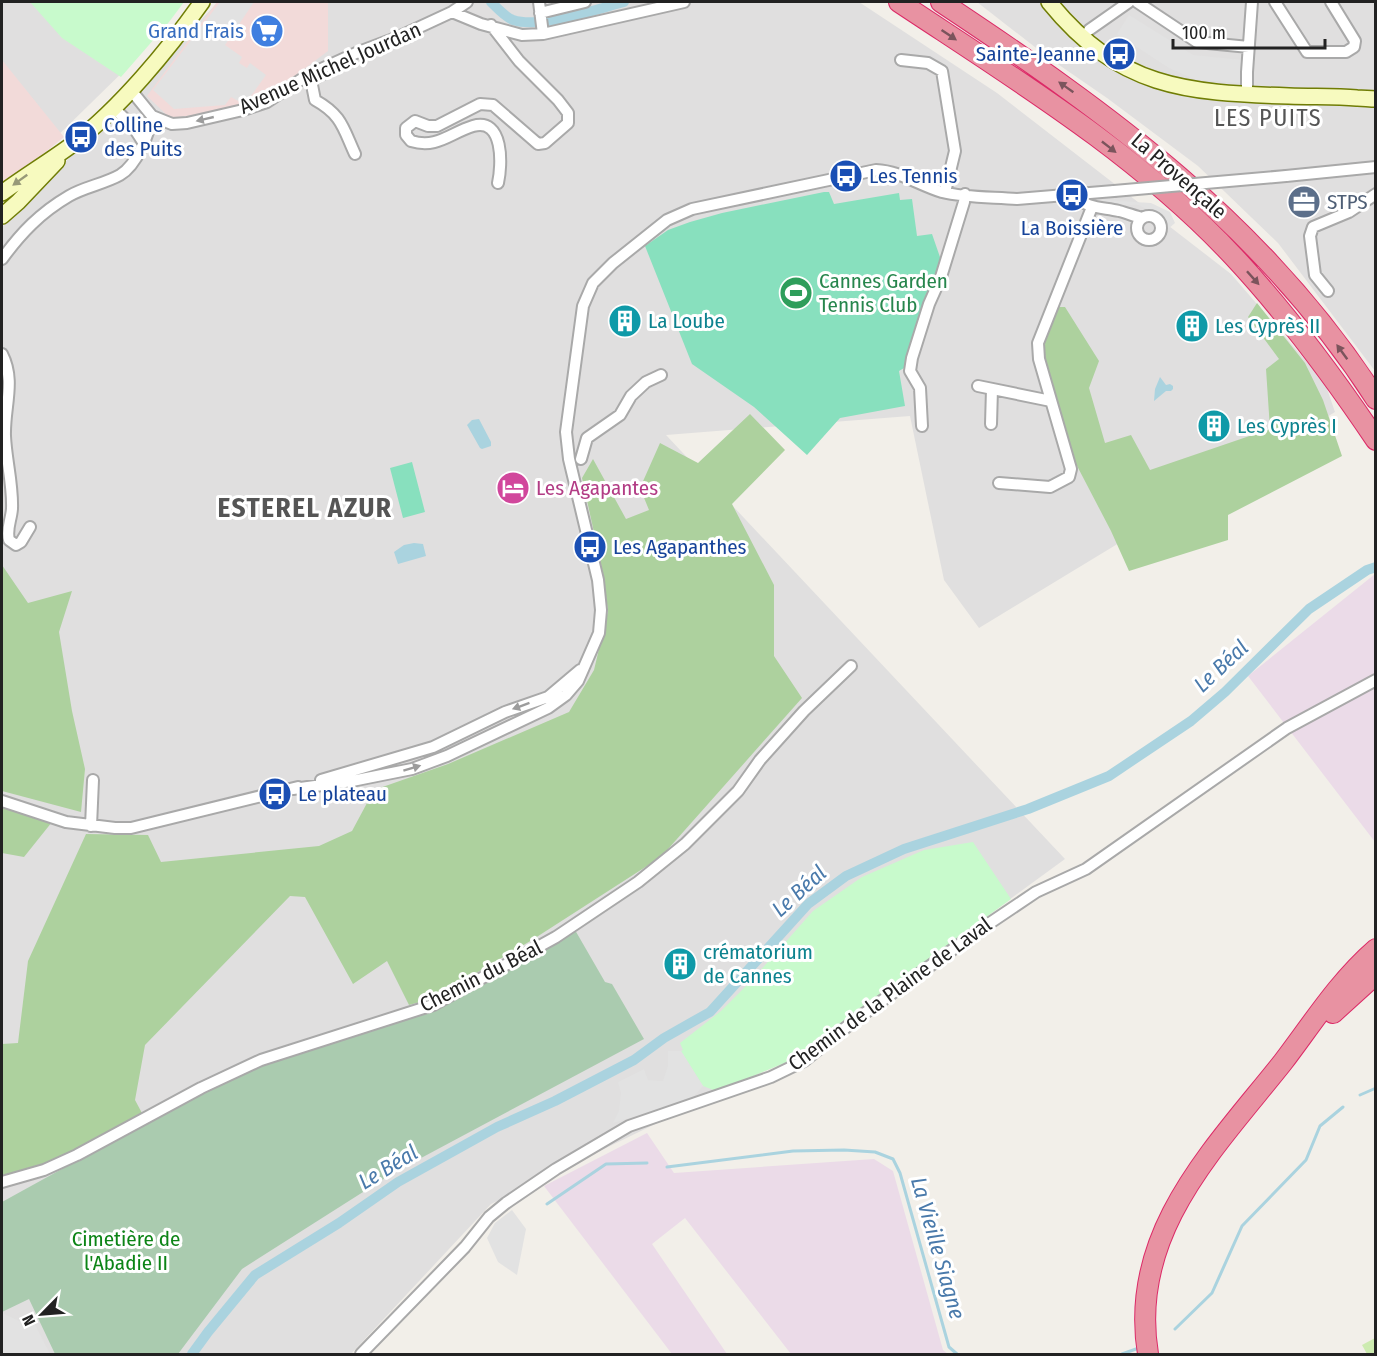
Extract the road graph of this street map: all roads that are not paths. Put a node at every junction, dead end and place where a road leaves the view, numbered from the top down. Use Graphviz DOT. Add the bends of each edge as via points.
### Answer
graph roads {
  1 [pos="202,2"];
  2 [pos="467,2"];
  3 [pos="539,2"];
  4 [pos="585,2"];
  5 [pos="684,2"];
  6 [pos="899,2"];
  7 [pos="941,2"];
  8 [pos="1049,2"];
  9 [pos="1060,2"];
  10 [pos="1128,2"];
  11 [pos="1137,2"];
  12 [pos="1252,2"];
  13 [pos="1275,2"];
  14 [pos="1331,2"];
  15 [pos="452,12"];
  16 [pos="541,22"];
  17 [pos="490,25"];
  18 [pos="1086,34"];
  19 [pos="1249,47"];
  20 [pos="356,53"];
  21 [pos="901,60"];
  22 [pos="130,89"];
  23 [pos="1247,95"];
  24 [pos="1373,100"];
  25 [pos="113,107"];
  26 [pos="152,116"];
  27 [pos="143,142"];
  28 [pos="73,143"];
  29 [pos="356,154"];
  30 [pos="1376,167"];
  31 [pos="498,183"];
  32 [pos="945,192"];
  33 [pos="2,194"];
  34 [pos="965,194"];
  35 [pos="1376,194"];
  36 [pos="1074,195"];
  37 [pos="1092,207"];
  38 [pos="2,216"];
  39 [pos="1142,219"];
  40 [pos="2,259"];
  41 [pos="1328,291"];
  42 [pos="2,354"];
  43 [pos="661,375"];
  44 [pos="978,386"];
  45 [pos="992,389"];
  46 [pos="1376,399"];
  47 [pos="1051,401"];
  48 [pos="991,424"];
  49 [pos="922,426"];
  50 [pos="1376,440"];
  51 [pos="581,459"];
  52 [pos="999,483"];
  53 [pos="30,527"];
  54 [pos="851,666"];
  55 [pos="1376,680"];
  56 [pos="93,780"];
  57 [pos="2,801"];
  58 [pos="91,826"];
  59 [pos="1376,949"];
  60 [pos="1376,961"];
  61 [pos="1376,974"];
  62 [pos="1333,1013"];
  63 [pos="2,1182"];
  64 [pos="361,1354"];
  65 [pos="1148,1354"];
  66 [pos="1158,1354"];
  1 -- 22 [label="street"];
  2 -- 15 [label="street, Avenue Michel Jourdan"];
  3 -- 16 [label="street"];
  4 -- 16 [label="street"];
  5 -- 16 [label="street"];
  6 -- 50 [label="highway, La Provençale, one-way" via="1062,111 1174,200 1233,256 1272,301 1330,373"];
  46 -- 7 [label="highway, La Provençale, one-way" via="1293,289 1200,193 1075,93"];
  8 -- 18 [label="street"];
  9 -- 18 [label="street"];
  10 -- 18 [label="street"];
  11 -- 19 [label="street" via="1197,42"];
  12 -- 19 [label="street"];
  13 -- 14 [label="street" via="1307,52 1346,52 1354,47 1355,41"];
  15 -- 17 [label="street"];
  15 -- 20 [label="street, Avenue Michel Jourdan"];
  16 -- 17 [label="street" via="522,35"];
  17 -- 31 [label="street" via="558,100 568,113 568,123 545,143 538,144 492,105 480,104 437,126 415,121 406,128 406,135 419,144 442,141 474,126 490,129 500,146"];
  18 -- 23 [label="street" via="1107,57 1166,85"];
  19 -- 23 [label="street"];
  20 -- 26 [label="street, Avenue Michel Jourdan, one-way" via="308,75 267,102 243,110 188,123 172,124"];
  20 -- 29 [label="street" via="349,62 311,80 315,100 338,117"];
  21 -- 32 [label="street" via="928,63 942,71 955,151"];
  22 -- 25 [label="street"];
  22 -- 26 [label="street"];
  23 -- 24 [label="street"];
  25 -- 27 [label="street"];
  25 -- 28 [label="street"];
  26 -- 27 [label="street"];
  27 -- 40 [label="street" via="135,162 121,175 71,195 48,210 22,232"];
  28 -- 33 [label="street, one-way"];
  28 -- 38 [label="street"];
  30 -- 36 [label="street, bridge"];
  32 -- 34 [label="street"];
  32 -- 58 [label="street" via="895,172 876,170 692,209 667,220 593,283 583,306 566,432 601,610 599,633 587,664 566,695 548,708 412,769 293,789 131,828"];
  34 -- 36 [label="street" via="1017,199"];
  34 -- 49 [label="street" via="912,358 910,370 920,388"];
  35 -- 41 [label="street" via="1313,227 1310,236 1315,275"];
  36 -- 37 [label="street"];
  37 -- 39 [label="street"];
  37 -- 47 [label="street" via="1038,343"];
  39 -- 39 [label="street" via="1137,229 1141,243 1161,239 1156,219"];
  42 -- 53 [label="street" via="10,383 5,434 12,510 9,540 21,542"];
  43 -- 51 [label="street" via="645,382 631,396 620,416 586,438"];
  44 -- 45 [label="street"];
  45 -- 47 [label="street"];
  45 -- 48 [label="street"];
  47 -- 52 [label="street" via="1071,469 1069,477 1050,487"];
  54 -- 63 [label="street, Chemin du Béal" via="804,711 738,791 685,844 639,882 556,937 433,1005 261,1060 77,1155"];
  55 -- 64 [label="street, Chemin de la Plaine de Laval" via="1287,728 1086,868 1035,892 804,1061 771,1077 630,1126 556,1169 489,1217"];
  56 -- 58 [label="street"];
  57 -- 58 [label="street"];
  59 -- 65 [label="highway" via="1342,985 1179,1198 1160,1240 1149,1279 1145,1315"];
  60 -- 62 [label="highway"];
  61 -- 62 [label="highway"];
  62 -- 66 [label="highway" via="1211,1169 1175,1227 1159,1284"];
}
